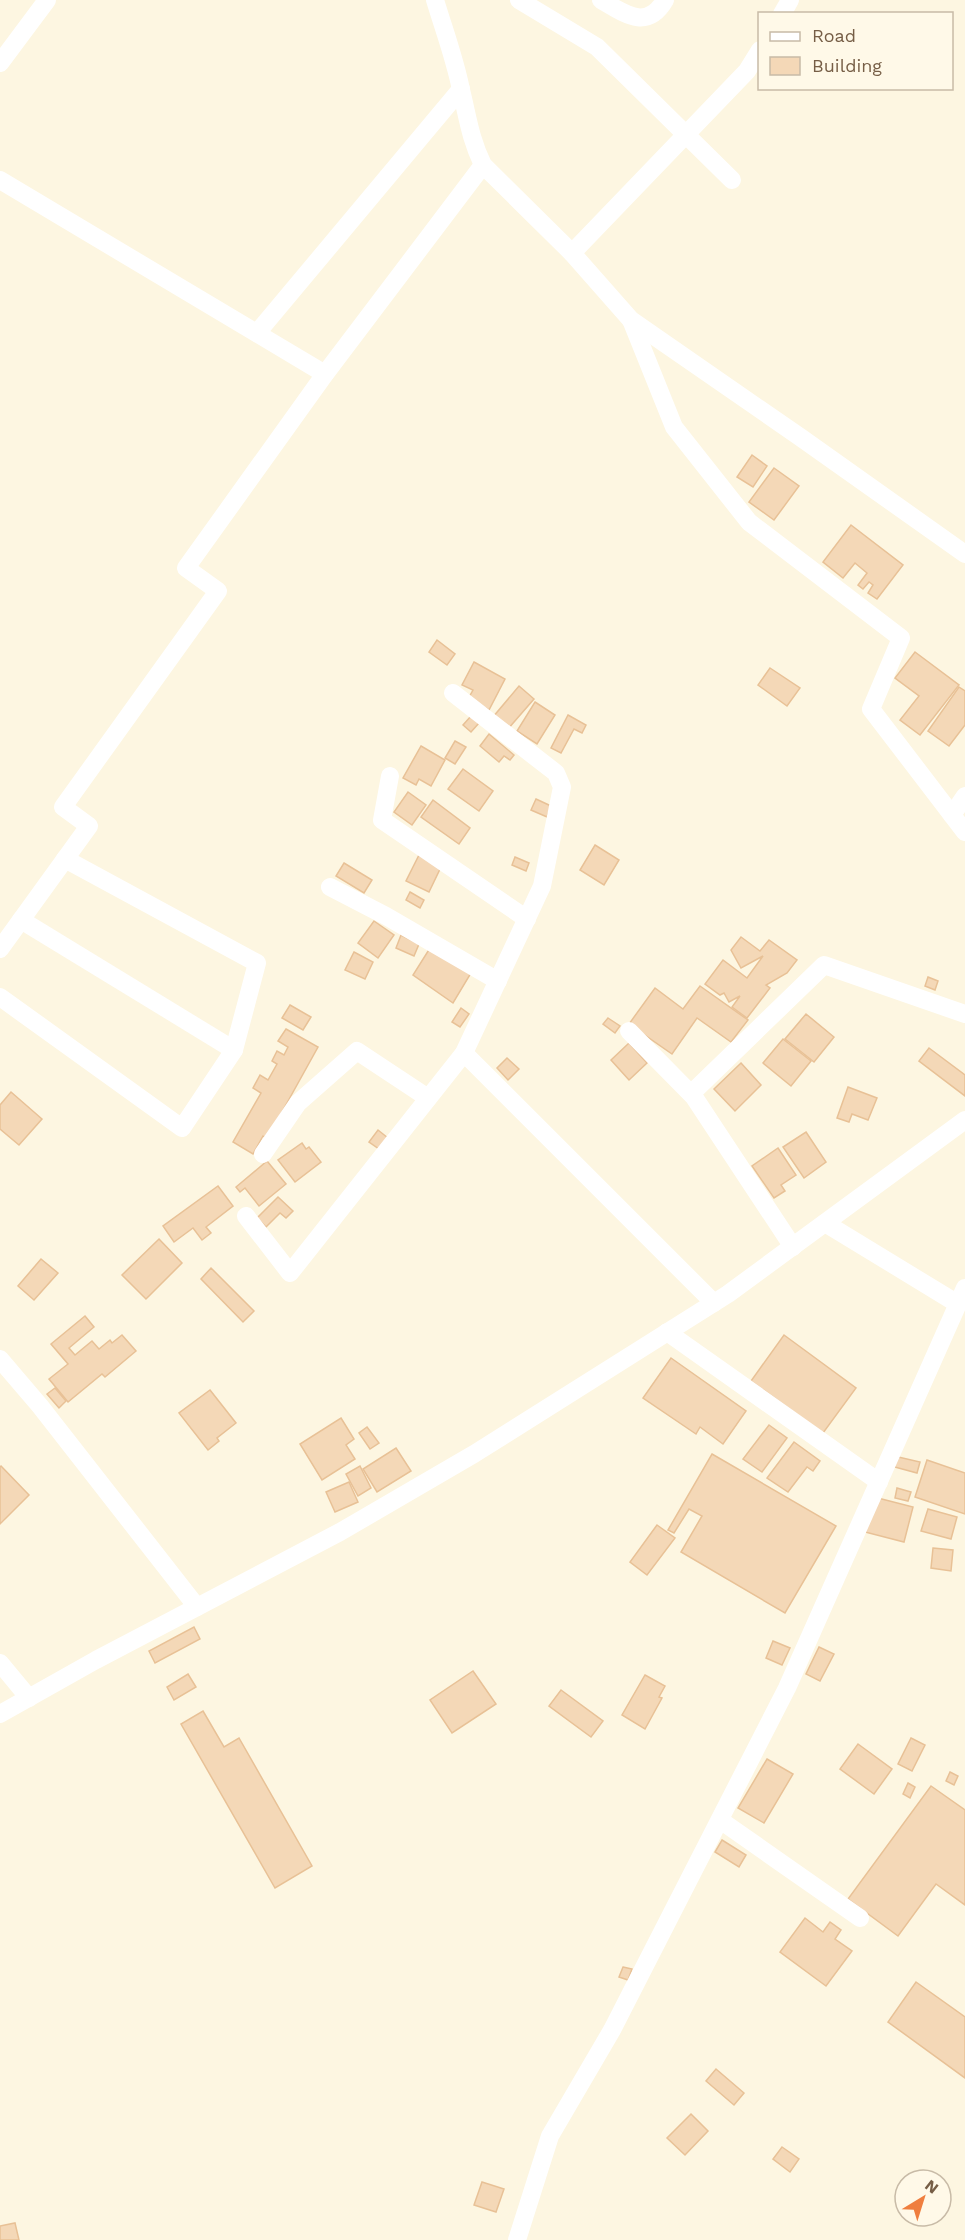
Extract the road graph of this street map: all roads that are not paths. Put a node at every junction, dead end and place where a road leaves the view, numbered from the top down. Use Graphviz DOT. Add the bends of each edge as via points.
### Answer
graph roads {
  1 [pos="47,0"];
  2 [pos="435,0"];
  3 [pos="519,0"];
  4 [pos="602,0"];
  5 [pos="665,0"];
  6 [pos="758,53"];
  7 [pos="0,63"];
  8 [pos="461,89"];
  9 [pos="686,135"];
  10 [pos="483,165"];
  11 [pos="0,180"];
  12 [pos="732,180"];
  13 [pos="572,253"];
  14 [pos="631,320"];
  15 [pos="257,333"];
  16 [pos="325,374"];
  17 [pos="965,554"];
  18 [pos="453,693"];
  19 [pos="390,776"];
  20 [pos="965,796"];
  21 [pos="952,815"];
  22 [pos="965,832"];
  23 [pos="65,859"];
  24 [pos="330,887"];
  25 [pos="527,919"];
  26 [pos="21,920"];
  27 [pos="0,949"];
  28 [pos="498,981"];
  29 [pos="0,997"];
  30 [pos="965,1014"];
  31 [pos="628,1031"];
  32 [pos="234,1050"];
  33 [pos="464,1053"];
  34 [pos="696,1089"];
  35 [pos="428,1098"];
  36 [pos="965,1120"];
  37 [pos="263,1154"];
  38 [pos="246,1216"];
  39 [pos="825,1223"];
  40 [pos="793,1246"];
  41 [pos="961,1296"];
  42 [pos="714,1303"];
  43 [pos="667,1332"];
  44 [pos="0,1359"];
  45 [pos="879,1482"];
  46 [pos="197,1607"];
  47 [pos="0,1663"];
  48 [pos="29,1698"];
  49 [pos="0,1714"];
  50 [pos="720,1820"];
  51 [pos="860,1918"];
  52 [pos="517,2240"];
  1 -- 7 [label="street"];
  2 -- 8 [label="street"];
  3 -- 9 [label="street" via="597,47"];
  4 -- 5 [label="street" via="638,18 654,14"];
  6 -- 9 [label="street" via="747,71"];
  8 -- 10 [label="street" via="466,121"];
  8 -- 15 [label="street"];
  9 -- 12 [label="street"];
  9 -- 13 [label="street"];
  10 -- 13 [label="street"];
  10 -- 16 [label="street"];
  11 -- 15 [label="street"];
  13 -- 14 [label="street"];
  14 -- 17 [label="street"];
  14 -- 21 [label="street" via="674,427 749,522 901,638 871,709"];
  15 -- 16 [label="street"];
  16 -- 23 [label="street" via="186,568 218,591 63,807 89,826"];
  18 -- 25 [label="street" via="556,773 562,788 542,886"];
  19 -- 25 [label="street" via="382,820"];
  20 -- 21 [label="street"];
  21 -- 22 [label="street"];
  23 -- 26 [label="street"];
  23 -- 32 [label="street" via="257,963"];
  24 -- 28 [label="street"];
  25 -- 28 [label="street"];
  26 -- 27 [label="street"];
  26 -- 32 [label="street"];
  28 -- 33 [label="street"];
  29 -- 32 [label="street" via="182,1128"];
  30 -- 34 [label="street" via="824,965"];
  31 -- 40 [label="street" via="694,1097"];
  33 -- 35 [label="street"];
  33 -- 42 [label="street"];
  35 -- 37 [label="street" via="357,1051 298,1103"];
  35 -- 38 [label="street" via="290,1273"];
  36 -- 39 [label="street"];
  39 -- 40 [label="street"];
  39 -- 41 [label="street"];
  40 -- 42 [label="street"];
  41 -- 45 [label="street"];
  42 -- 43 [label="street"];
  43 -- 45 [label="street"];
  43 -- 46 [label="street" via="474,1454"];
  44 -- 46 [label="street"];
  45 -- 50 [label="street" via="788,1688"];
  46 -- 48 [label="street"];
  47 -- 48 [label="street"];
  48 -- 49 [label="street"];
  50 -- 51 [label="street"];
  50 -- 52 [label="street" via="612,2030 550,2136"];
}
